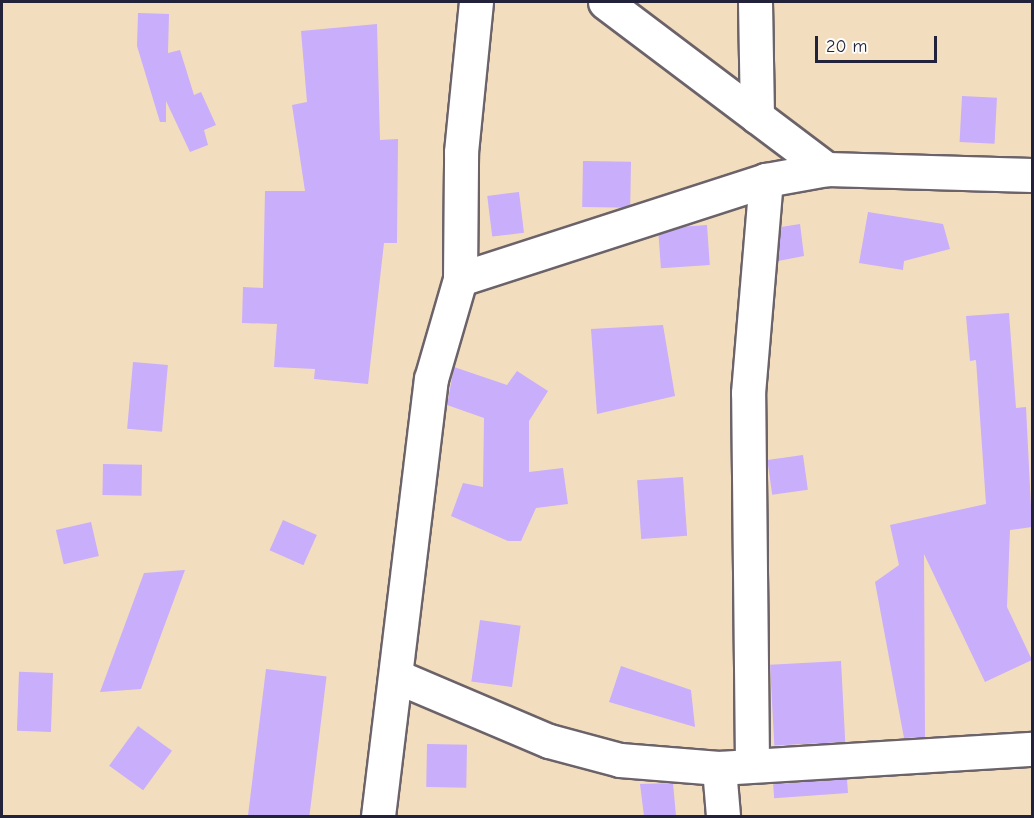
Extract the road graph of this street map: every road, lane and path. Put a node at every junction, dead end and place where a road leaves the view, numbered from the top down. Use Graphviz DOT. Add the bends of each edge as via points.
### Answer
graph roads {
  1 [pos="476,2"];
  2 [pos="605,2"];
  3 [pos="755,2"];
  4 [pos="757,117"];
  5 [pos="827,169"];
  6 [pos="1032,175"];
  7 [pos="766,180"];
  8 [pos="460,279"];
  9 [pos="398,677"];
  10 [pos="1032,749"];
  11 [pos="753,762"];
  12 [pos="719,768"];
  13 [pos="378,816"];
  14 [pos="723,816"];
  1 -- 8 [label="street" via="461,152"];
  2 -- 4 [label="street"];
  3 -- 4 [label="street"];
  4 -- 5 [label="street"];
  5 -- 6 [label="street"];
  5 -- 7 [label="street"];
  7 -- 8 [label="street"];
  7 -- 11 [label="street" via="748,393"];
  8 -- 9 [label="street" via="431,379"];
  9 -- 12 [label="street" via="549,741 620,760"];
  9 -- 13 [label="street" via="380,765"];
  10 -- 11 [label="street"];
  11 -- 12 [label="street"];
  12 -- 14 [label="street"];
}
